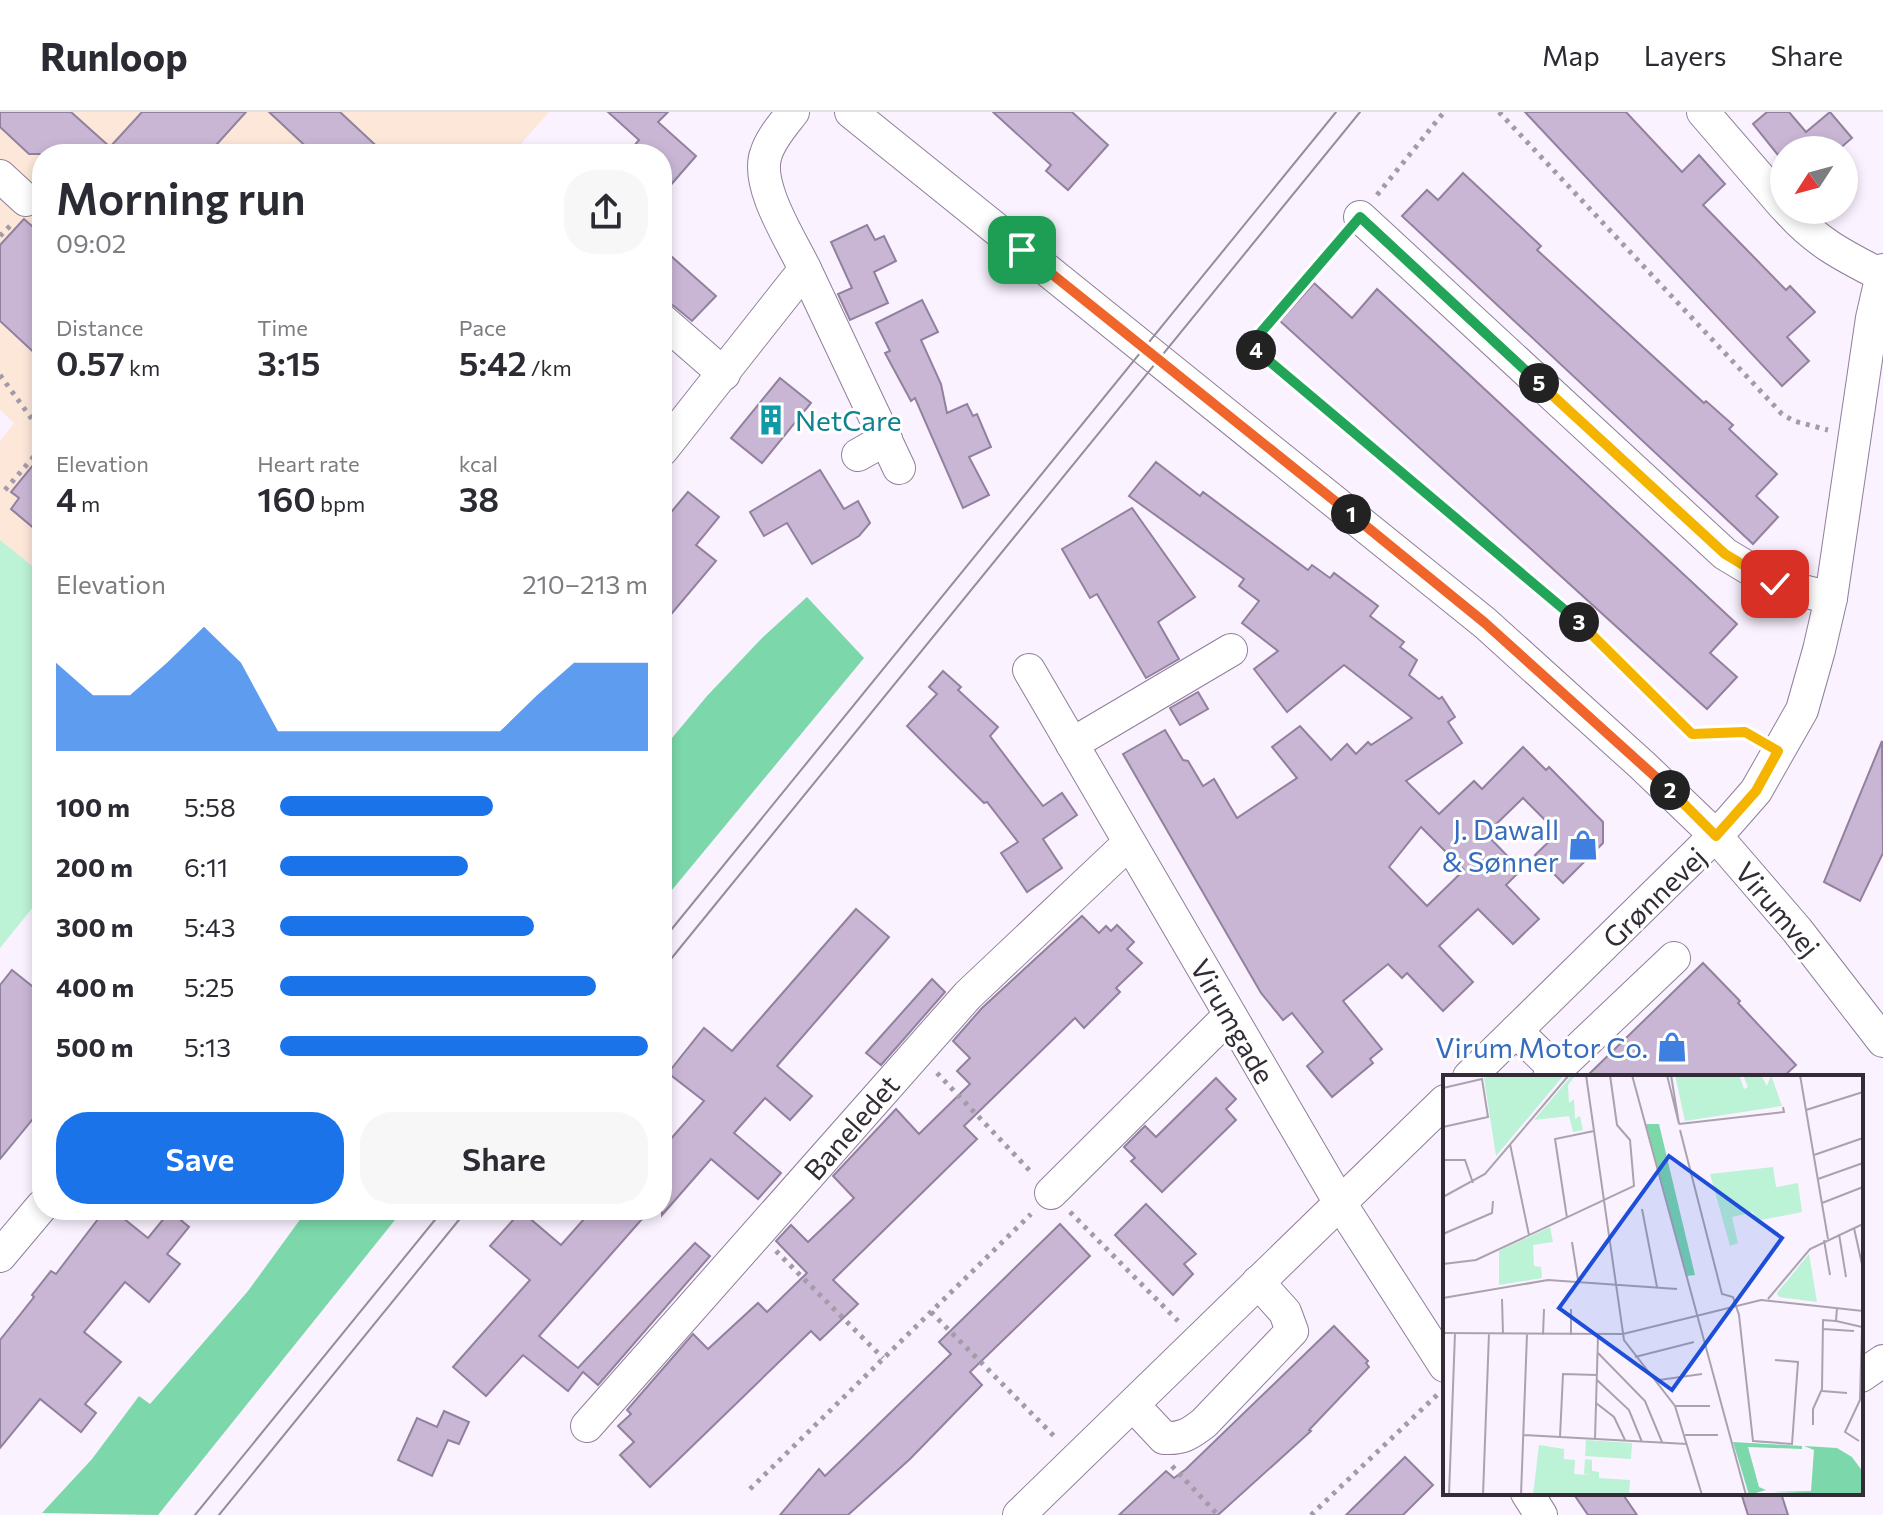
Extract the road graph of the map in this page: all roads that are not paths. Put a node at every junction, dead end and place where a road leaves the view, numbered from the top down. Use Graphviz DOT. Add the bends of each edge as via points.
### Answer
graph roads {
  1 [pos="793,112"];
  2 [pos="851,112"];
  3 [pos="1703,112"];
  4 [pos="0,176"];
  5 [pos="1770,189"];
  6 [pos="26,200"];
  7 [pos="1360,217"];
  8 [pos="1800,224"];
  9 [pos="805,269"];
  10 [pos="1882,272"];
  11 [pos="672,329"];
  12 [pos="724,374"];
  13 [pos="672,438"];
  14 [pos="899,468"];
  15 [pos="1831,598"];
  16 [pos="1231,650"];
  17 [pos="1029,670"];
  18 [pos="1072,744"];
  19 [pos="1716,836"];
  20 [pos="1129,843"];
  21 [pos="1674,958"];
  22 [pos="1230,1015"];
  23 [pos="1516,1031"];
  24 [pos="1880,1032"];
  25 [pos="1552,1074"];
  26 [pos="1471,1075"];
  27 [pos="1443,1103"];
  28 [pos="1051,1193"];
  29 [pos="1340,1203"];
  30 [pos="32,1218"];
  31 [pos="0,1256"];
  32 [pos="1258,1282"];
  33 [pos="1883,1361"];
  34 [pos="1443,1363"];
  35 [pos="1863,1375"];
  36 [pos="1133,1405"];
  37 [pos="587,1426"];
  38 [pos="1528,1495"];
  39 [pos="1019,1515"];
  40 [pos="1541,1515"];
  1 -- 9 [label="street" via="772,140 764,174"];
  2 -- 19 [label="street, Virumvej" via="1485,623"];
  3 -- 5 [label="street"];
  4 -- 6 [label="street"];
  7 -- 15 [label="street" via="1725,554 1775,584"];
  8 -- 10 [label="street" via="1824,245"];
  9 -- 12 [label="street"];
  9 -- 14 [label="street" via="872,447"];
  10 -- 15 [label="street, Grønnevej"];
  11 -- 12 [label="street"];
  12 -- 13 [label="street"];
  15 -- 19 [label="street, Grønnevej" via="1802,710 1756,791"];
  16 -- 18 [label="street"];
  17 -- 18 [label="street, Virumgade"];
  18 -- 20 [label="street, Virumgade"];
  19 -- 23 [label="street, Grønnevej"];
  19 -- 24 [label="street, Virumvej"];
  20 -- 22 [label="street, Virumgade"];
  20 -- 37 [label="street, Baneledet" via="968,995"];
  21 -- 25 [label="street"];
  22 -- 28 [label="street"];
  22 -- 29 [label="street, Virumgade"];
  23 -- 25 [label="street"];
  23 -- 26 [label="street, Grønnevej"];
  27 -- 29 [label="street"];
  29 -- 32 [label="street"];
  29 -- 34 [label="street, Virumgade"];
  30 -- 31 [label="street"];
  32 -- 36 [label="street"];
  32 -- 36 [label="street" via="1285,1312 1292,1331 1204,1423 1190,1435 1164,1438"];
  33 -- 35 [label="street"];
  36 -- 39 [label="street"];
  38 -- 40 [label="street"];
}
